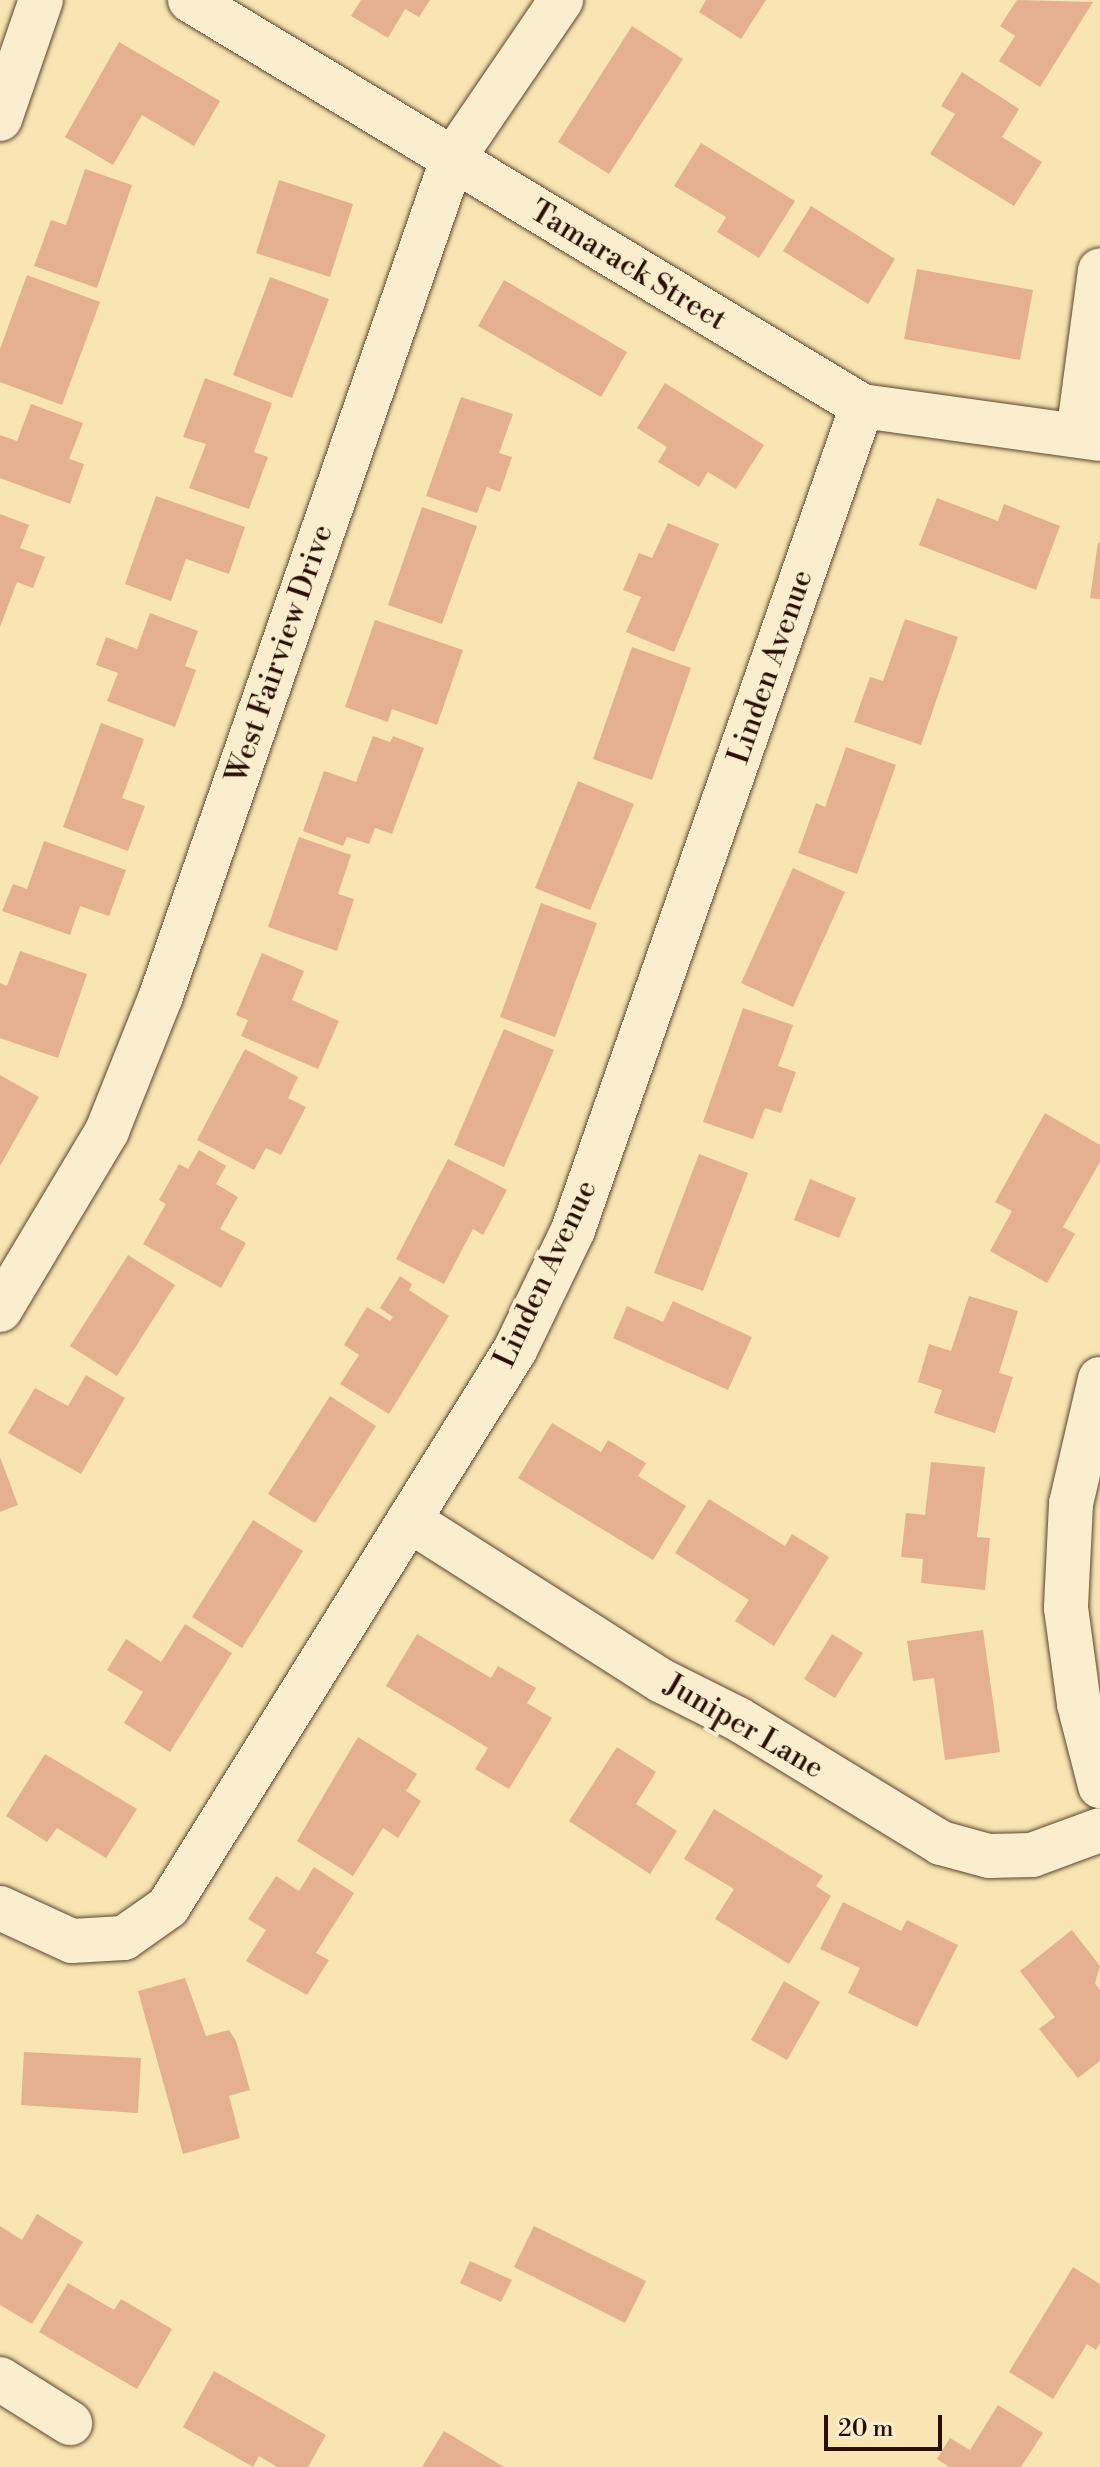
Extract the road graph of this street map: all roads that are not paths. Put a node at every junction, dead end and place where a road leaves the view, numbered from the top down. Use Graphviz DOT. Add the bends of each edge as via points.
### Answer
graph roads {
  1 [pos="41,0"];
  2 [pos="190,0"];
  3 [pos="561,0"];
  4 [pos="0,119"];
  5 [pos="452,160"];
  6 [pos="1100,270"];
  7 [pos="862,406"];
  8 [pos="1089,437"];
  9 [pos="0,1310"];
  10 [pos="1100,1379"];
  11 [pos="409,1520"];
  12 [pos="1100,1786"];
  13 [pos="1100,1830"];
  14 [pos="0,1908"];
  15 [pos="0,2379"];
  16 [pos="70,2423"];
  1 -- 4 [label="street"];
  2 -- 5 [label="street, Tamarack Street"];
  3 -- 5 [label="street, West Fairview Drive"];
  5 -- 7 [label="street, Tamarack Street"];
  5 -- 9 [label="street, West Fairview Drive" via="161,996 107,1131"];
  6 -- 8 [label="street"];
  7 -- 8 [label="street, Tamarack Street"];
  7 -- 11 [label="street, Linden Avenue" via="573,1230 515,1350"];
  10 -- 12 [label="street" via="1071,1504 1066,1608 1079,1704"];
  11 -- 13 [label="street, Juniper Lane" via="662,1681 738,1719 941,1843 989,1856 1032,1855"];
  11 -- 14 [label="street, Linden Avenue" via="168,1907 124,1938 72,1941"];
  15 -- 16 [label="street"];
}
